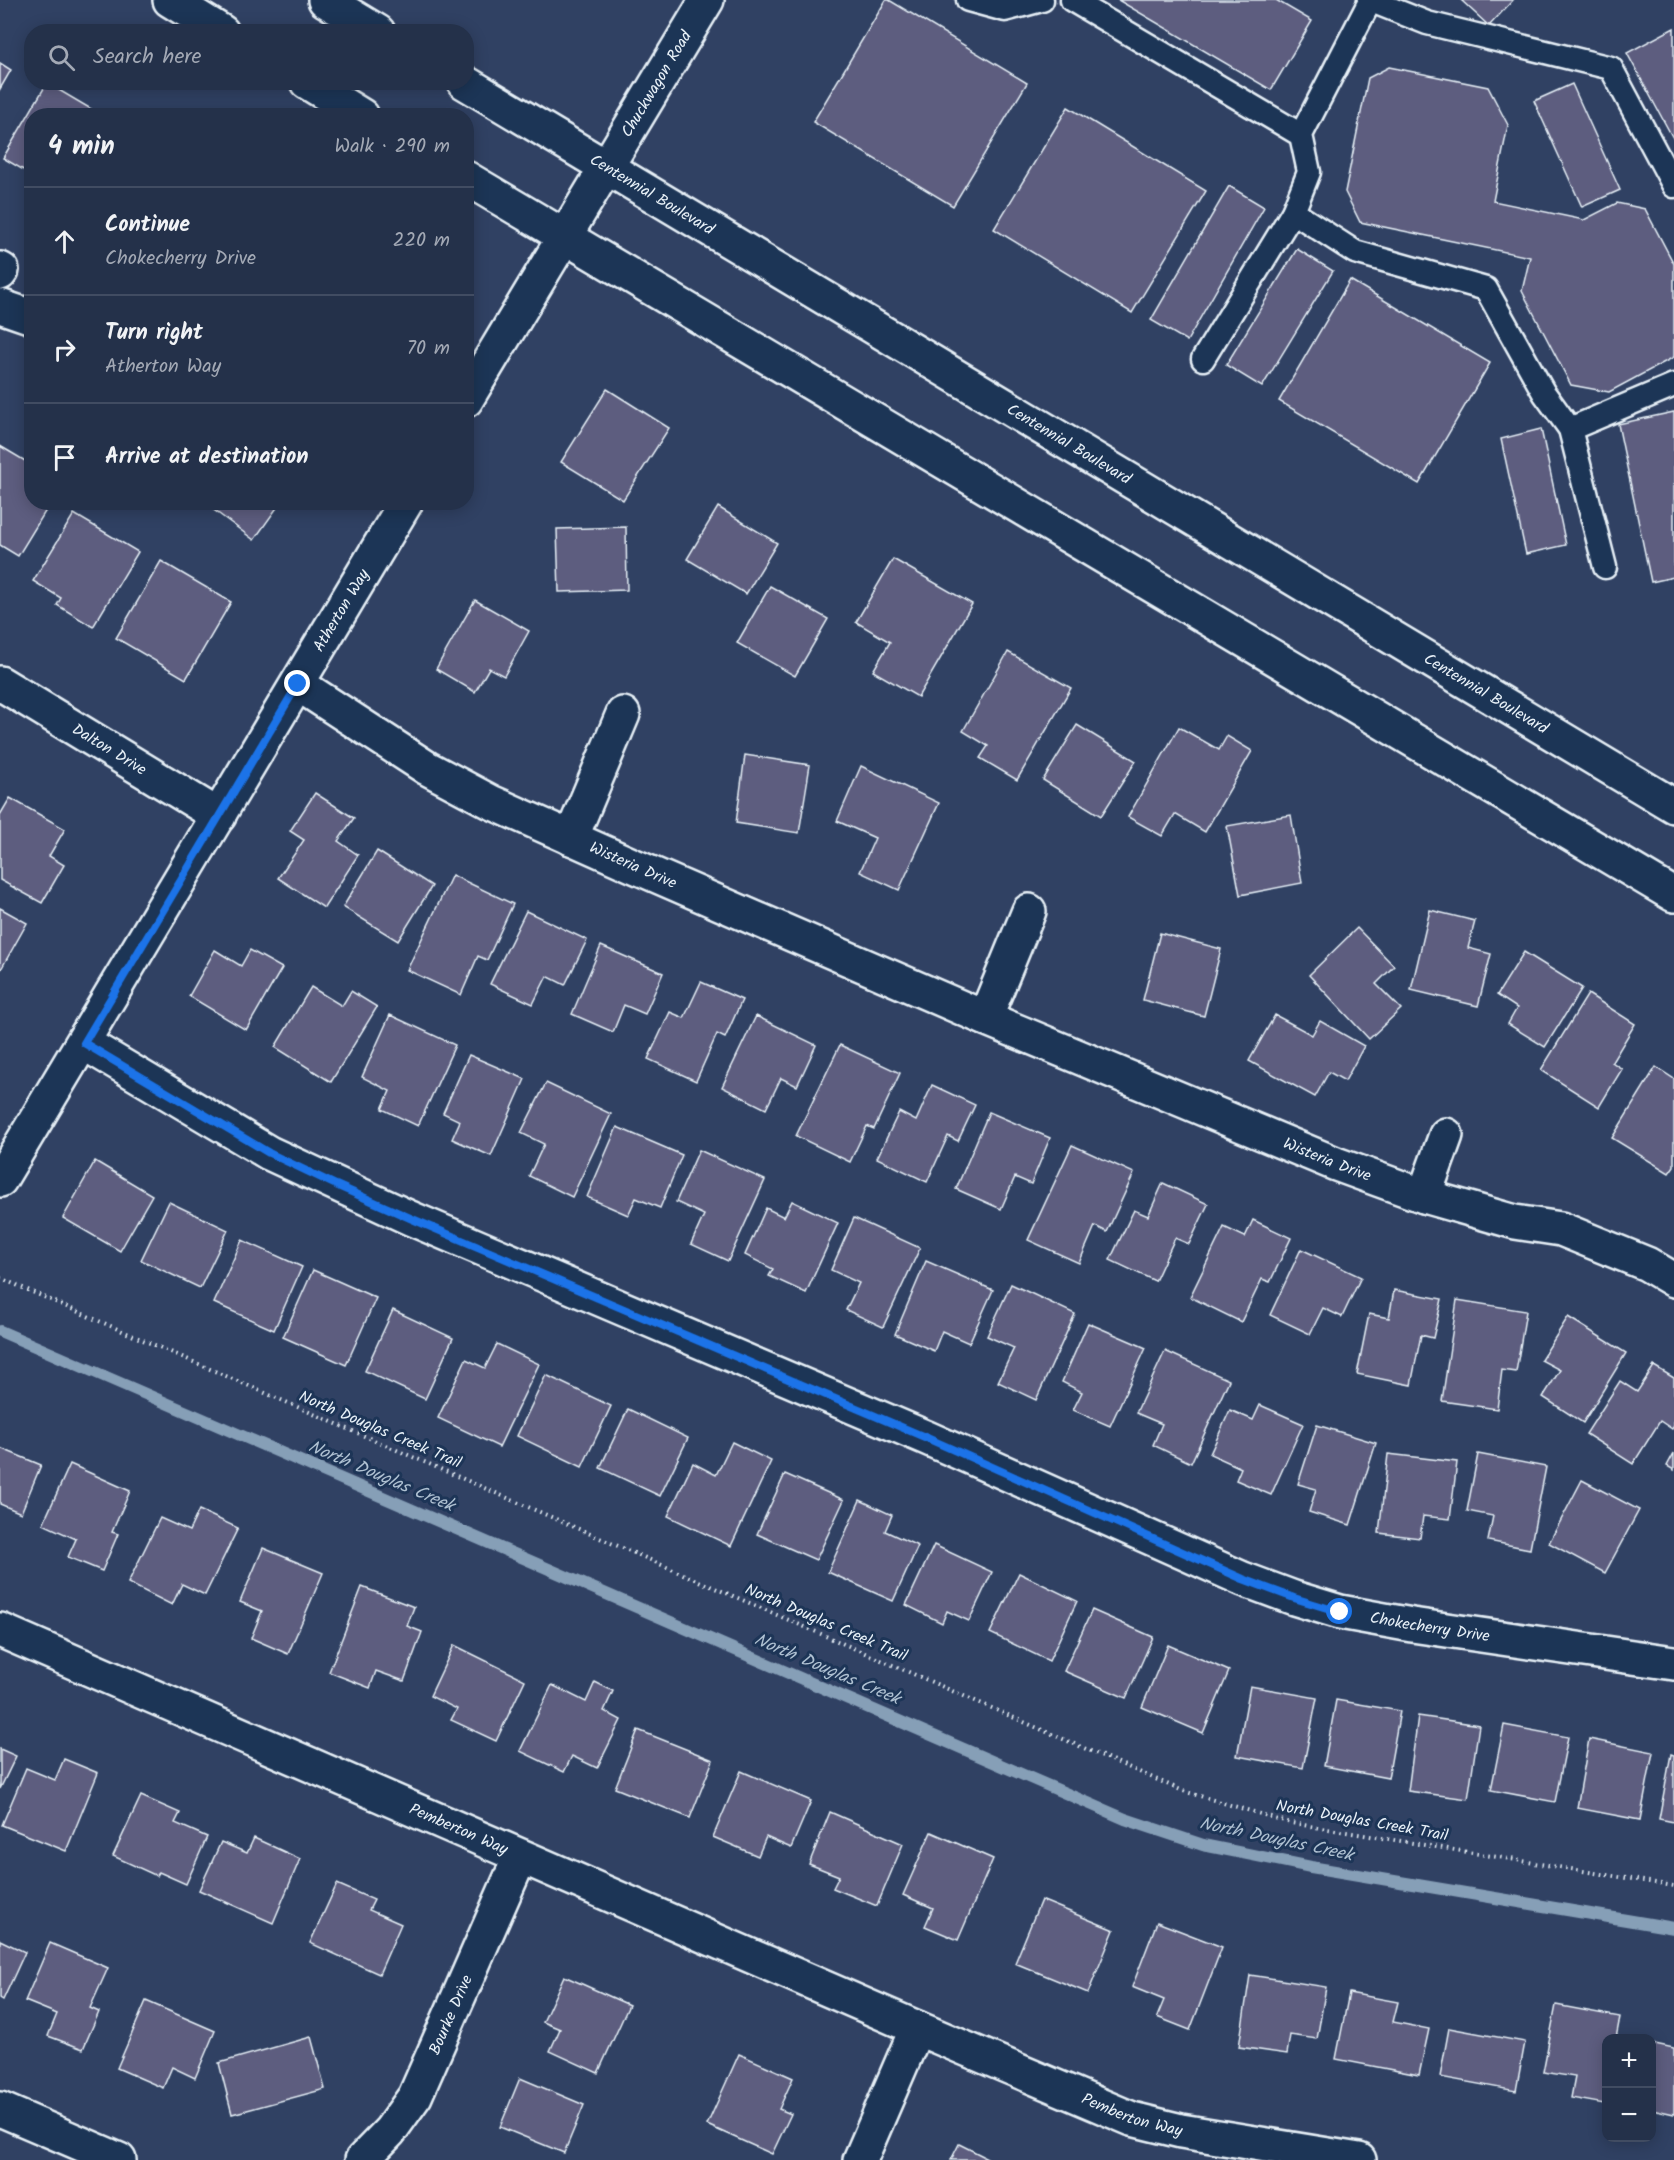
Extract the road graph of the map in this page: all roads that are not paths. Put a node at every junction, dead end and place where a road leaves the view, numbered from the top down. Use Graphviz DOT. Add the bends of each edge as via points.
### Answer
graph roads {
  1 [pos="170,0"];
  2 [pos="325,0"];
  3 [pos="707,0"];
  4 [pos="968,0"];
  5 [pos="1042,0"];
  6 [pos="1072,0"];
  7 [pos="1369,0"];
  8 [pos="209,24"];
  9 [pos="365,24"];
  10 [pos="474,88"];
  11 [pos="320,90"];
  12 [pos="349,108"];
  13 [pos="1301,135"];
  14 [pos="606,166"];
  15 [pos="474,183"];
  16 [pos="1674,186"];
  17 [pos="1293,212"];
  18 [pos="563,237"];
  19 [pos="0,306"];
  20 [pos="24,314"];
  21 [pos="1203,359"];
  22 [pos="1674,385"];
  23 [pos="474,387"];
  24 [pos="1570,429"];
  25 [pos="401,510"];
  26 [pos="1605,567"];
  27 [pos="0,683"];
  28 [pos="298,684"];
  29 [pos="622,714"];
  30 [pos="1674,806"];
  31 [pos="219,816"];
  32 [pos="571,838"];
  33 [pos="1674,896"];
  34 [pos="1029,911"];
  35 [pos="985,1018"];
  36 [pos="84,1043"];
  37 [pos="1446,1135"];
  38 [pos="0,1180"];
  39 [pos="1424,1196"];
  40 [pos="1674,1281"];
  41 [pos="0,1630"];
  42 [pos="1674,1663"];
  43 [pos="520,1857"];
  44 [pos="916,2028"];
  45 [pos="0,2109"];
  46 [pos="119,2160"];
  47 [pos="362,2160"];
  48 [pos="860,2160"];
  49 [pos="1359,2160"];
  1 -- 8 [label="street"];
  2 -- 9 [label="street"];
  3 -- 14 [label="street, Chuckwagon Road"];
  4 -- 5 [label="lane" via="1005,10"];
  6 -- 13 [label="lane"];
  7 -- 13 [label="lane"];
  7 -- 16 [label="lane" via="1427,23 1611,68"];
  10 -- 14 [label="street, Centennial Boulevard"];
  11 -- 12 [label="street"];
  13 -- 17 [label="lane" via="1310,172"];
  14 -- 18 [label="street"];
  14 -- 30 [label="street, Centennial Boulevard"];
  15 -- 18 [label="street"];
  17 -- 21 [label="lane"];
  17 -- 24 [label="lane" via="1355,252 1486,289 1544,393"];
  18 -- 23 [label="street"];
  18 -- 33 [label="street"];
  19 -- 20 [label="street"];
  22 -- 24 [label="lane"];
  24 -- 26 [label="lane"];
  25 -- 28 [label="street, Atherton Way"];
  27 -- 31 [label="street, Dalton Drive"];
  28 -- 31 [label="street, Atherton Way"];
  28 -- 32 [label="street, Wisteria Drive" via="427,768 490,802"];
  29 -- 32 [label="street"];
  31 -- 36 [label="street, Atherton Way"];
  32 -- 35 [label="street, Wisteria Drive"];
  34 -- 35 [label="street"];
  35 -- 39 [label="street, Wisteria Drive" via="1336,1164"];
  36 -- 38 [label="street, Atherton Way"];
  36 -- 42 [label="street, Chokecherry Drive" via="269,1153 336,1185 927,1438 1243,1579 1340,1612"];
  37 -- 39 [label="street"];
  39 -- 40 [label="street, Wisteria Drive" via="1515,1222 1561,1229 1647,1264"];
  41 -- 43 [label="street, Pemberton Way"];
  43 -- 44 [label="street, Pemberton Way"];
  43 -- 47 [label="street, Bourke Drive" via="415,2096 390,2131"];
  44 -- 48 [label="street"];
  44 -- 49 [label="street, Pemberton Way" via="1132,2119 1181,2131"];
  45 -- 46 [label="street"];
}
